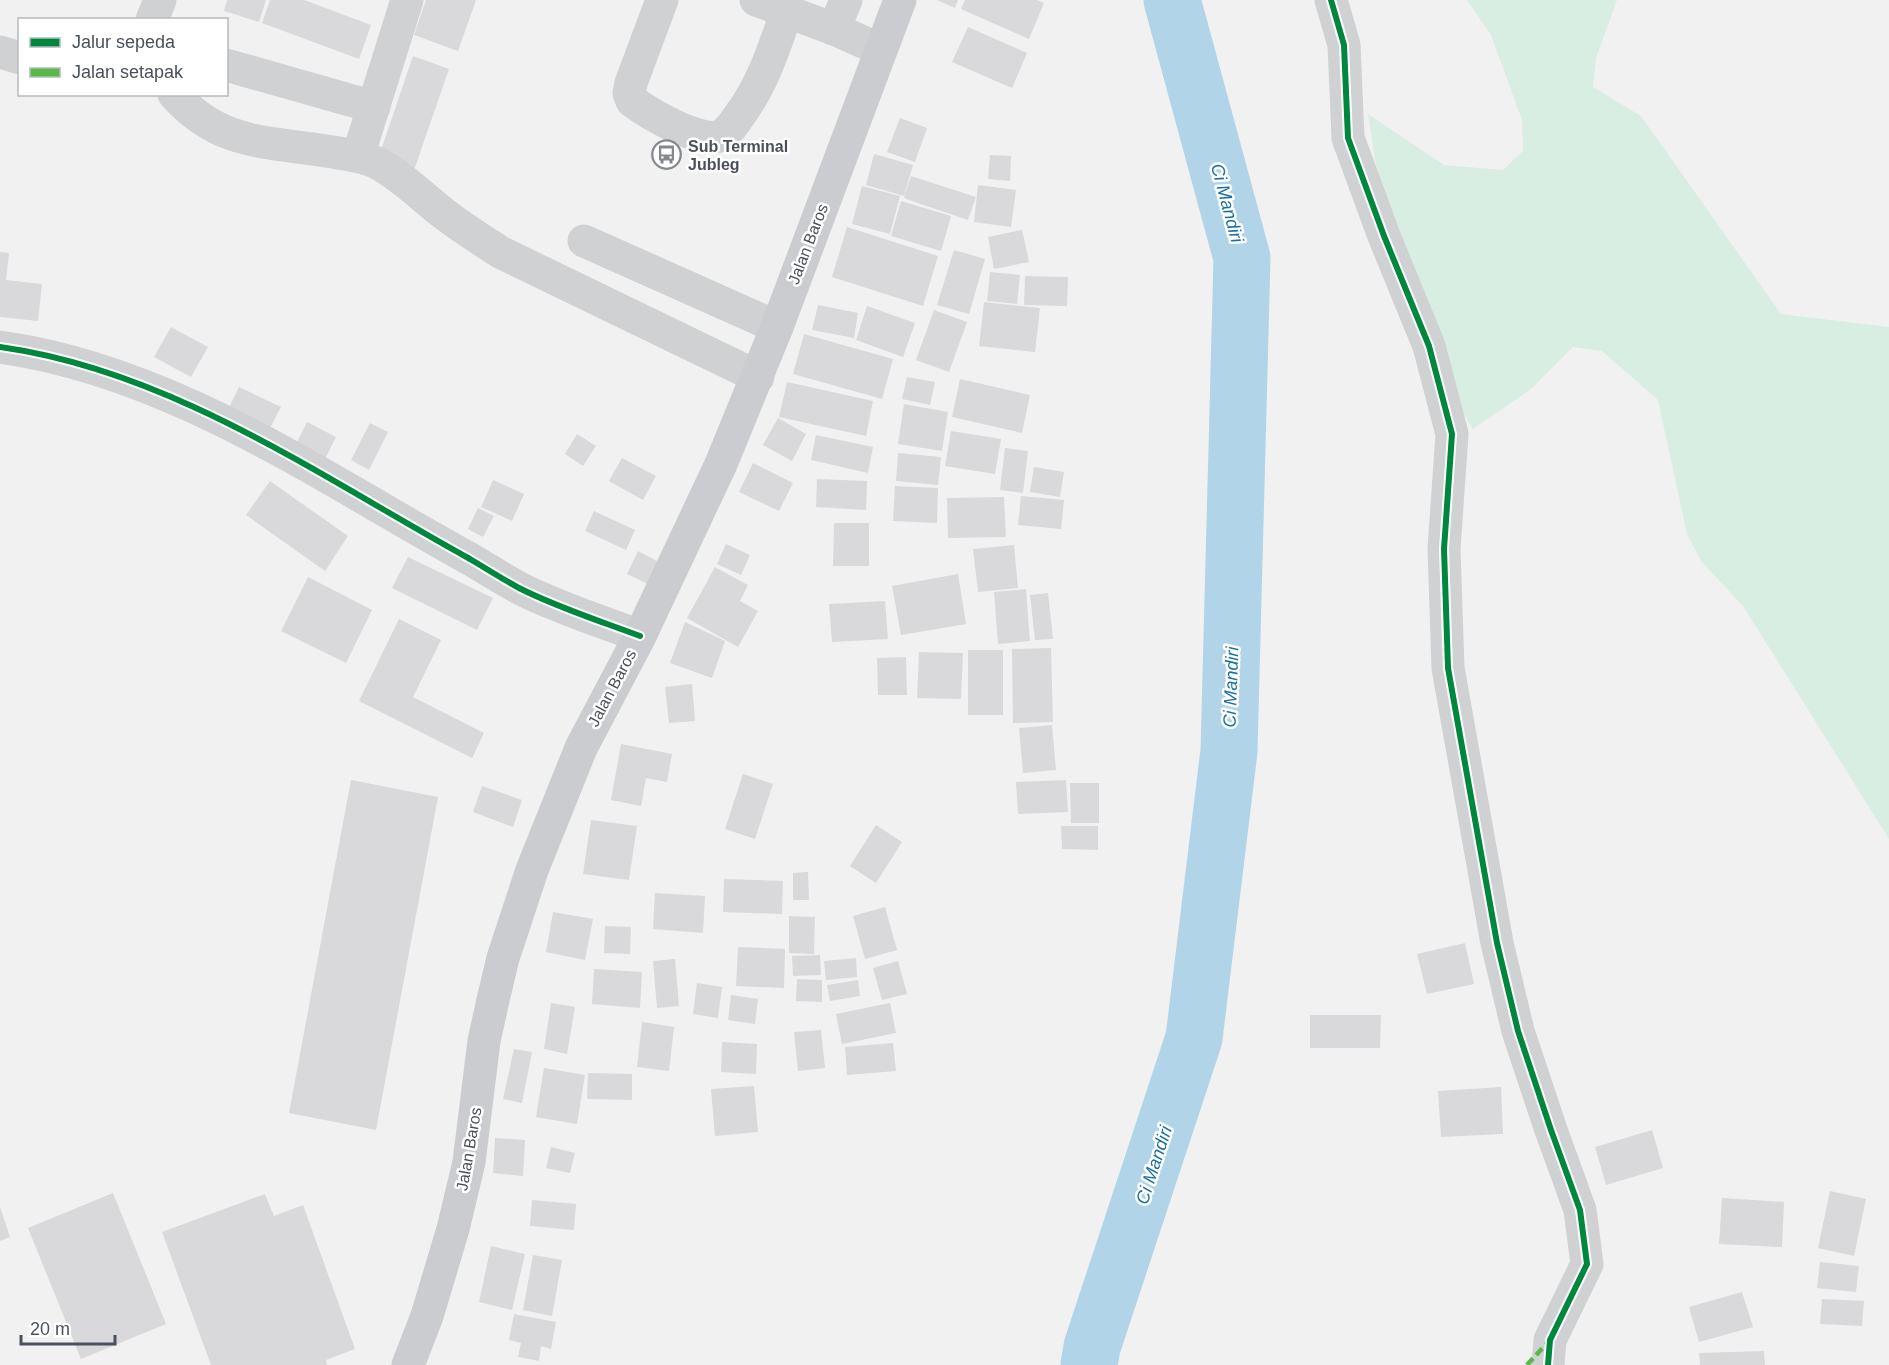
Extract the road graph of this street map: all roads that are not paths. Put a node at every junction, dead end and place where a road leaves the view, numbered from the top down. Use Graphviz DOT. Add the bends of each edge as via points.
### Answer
graph roads {
  1 [pos="137,0"];
  2 [pos="160,0"];
  3 [pos="407,0"];
  4 [pos="662,0"];
  5 [pos="756,0"];
  6 [pos="900,0"];
  7 [pos="1331,0"];
  8 [pos="787,11"];
  9 [pos="840,14"];
  10 [pos="141,18"];
  11 [pos="153,18"];
  12 [pos="881,50"];
  13 [pos="0,52"];
  14 [pos="18,57"];
  15 [pos="228,66"];
  16 [pos="176,96"];
  17 [pos="374,107"];
  18 [pos="358,156"];
  19 [pos="584,241"];
  20 [pos="777,327"];
  21 [pos="0,347"];
  22 [pos="758,377"];
  23 [pos="640,636"];
  24 [pos="1549,1353"];
  25 [pos="408,1365"];
  26 [pos="1527,1365"];
  1 -- 10 [label="street"];
  2 -- 11 [label="street"];
  3 -- 17 [label="street"];
  4 -- 8 [label="street" via="629,93 632,101 671,125 708,138 729,130 748,105 764,76"];
  5 -- 8 [label="street"];
  6 -- 12 [label="main road, Jalan Baros"];
  7 -- 24 [label="street" via="1344,45 1348,138 1429,346 1452,434 1444,549 1448,668 1499,954 1518,1031 1581,1210 1587,1264"];
  8 -- 9 [label="street"];
  9 -- 12 [label="street"];
  12 -- 20 [label="main road, Jalan Baros"];
  13 -- 14 [label="street"];
  15 -- 17 [label="street"];
  16 -- 18 [label="street" via="186,108 224,133 251,141"];
  17 -- 18 [label="street"];
  18 -- 22 [label="street" via="399,176 464,229 500,252"];
  19 -- 20 [label="street"];
  20 -- 22 [label="main road, Jalan Baros"];
  21 -- 23 [label="street" via="40,354 163,392 307,465 521,588"];
  22 -- 23 [label="main road, Jalan Baros"];
  23 -- 25 [label="main road, Jalan Baros" via="581,748 532,870 503,958 484,1041 470,1162 435,1289"];
  24 -- 26 [label="street"];
}
